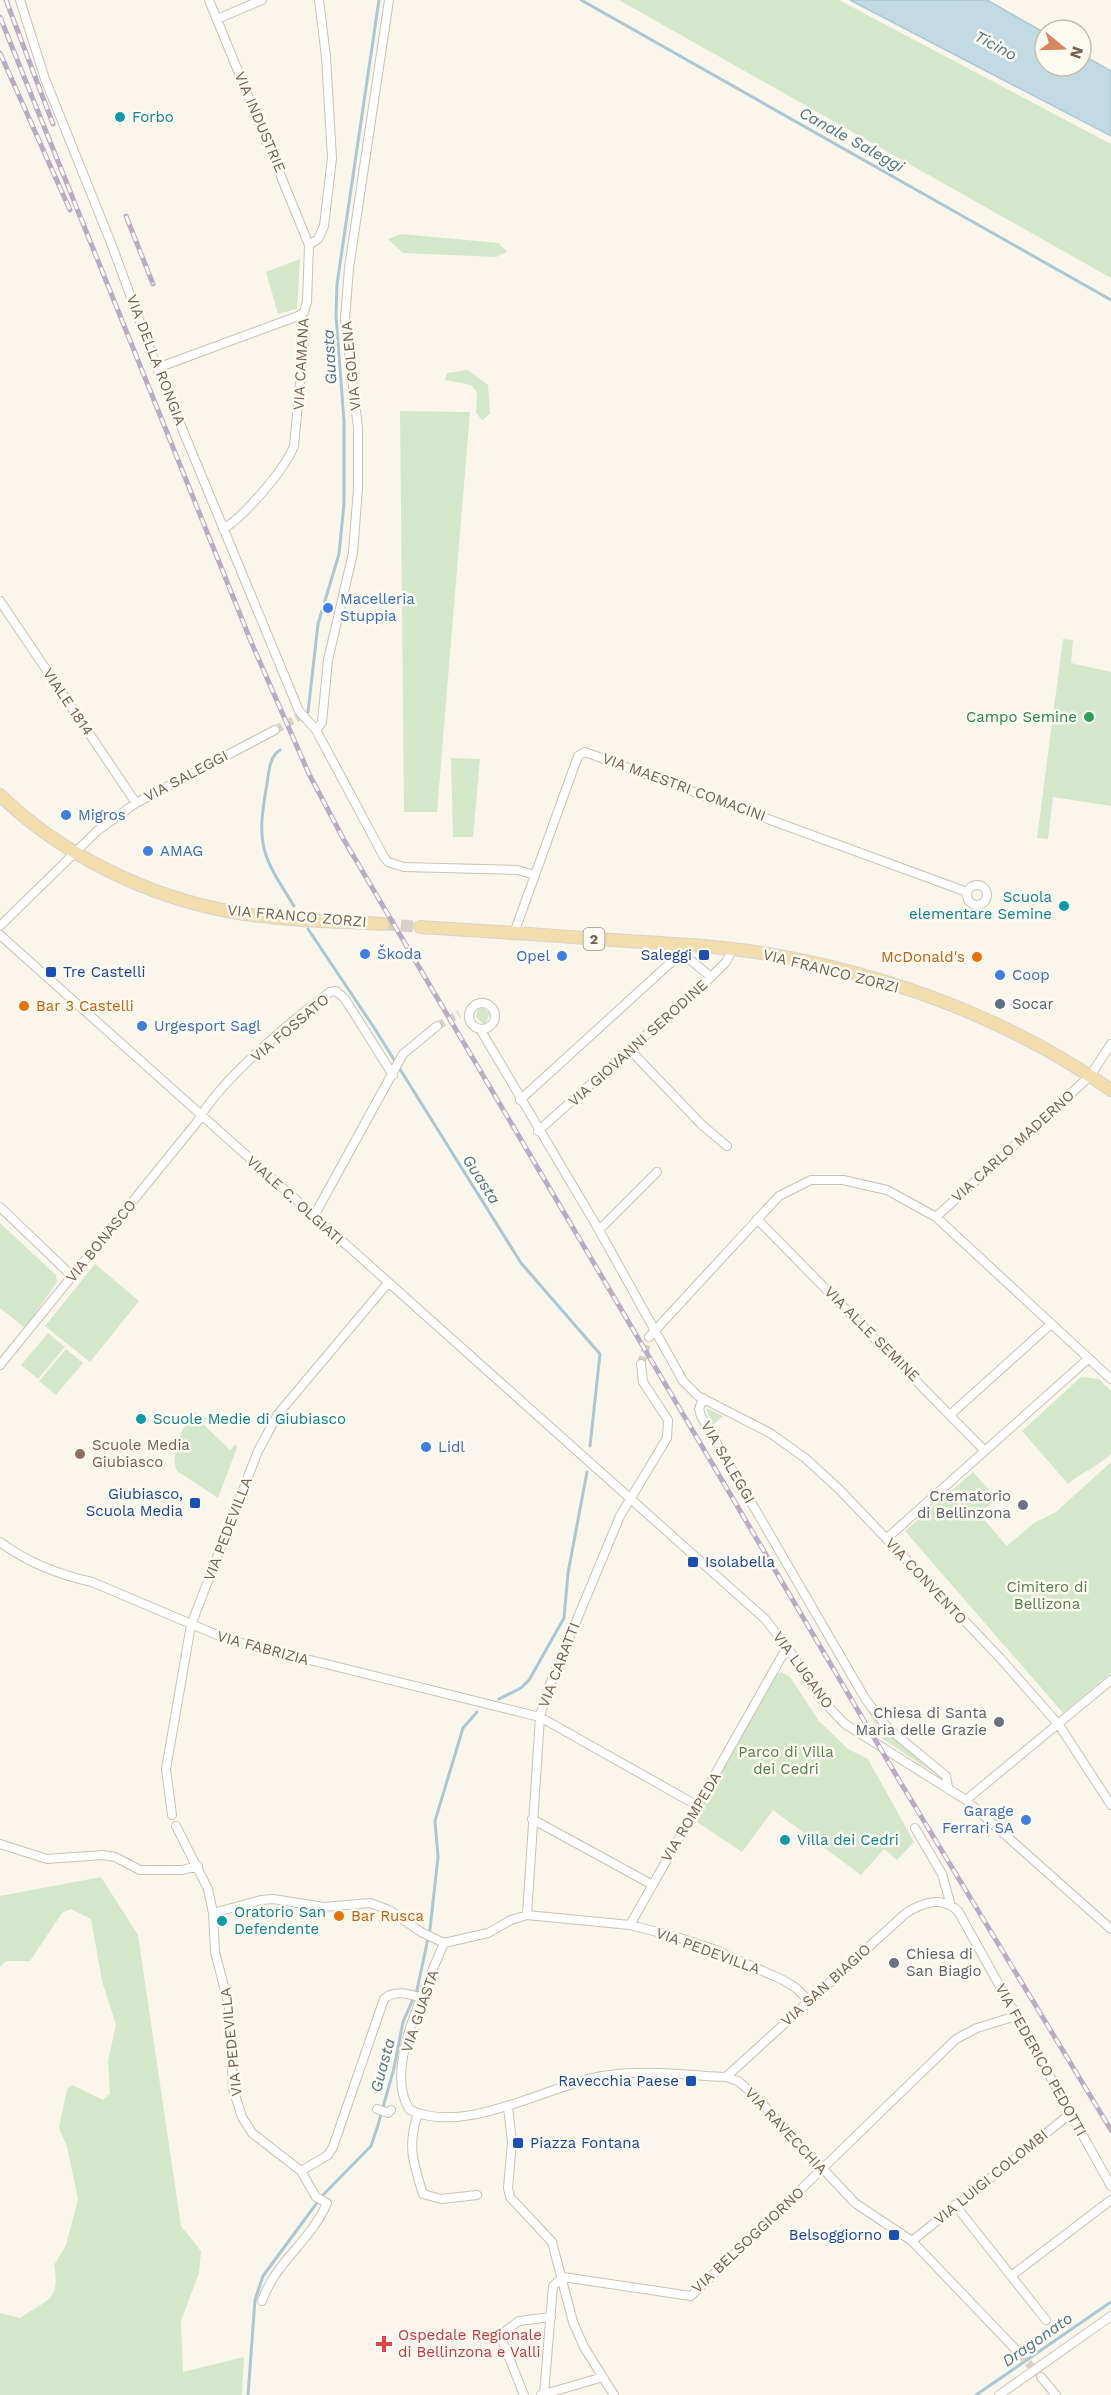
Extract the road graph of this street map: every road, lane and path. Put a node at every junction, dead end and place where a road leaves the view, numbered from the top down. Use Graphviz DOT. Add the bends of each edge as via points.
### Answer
graph roads {
  1 [pos="20,0"];
  2 [pos="209,0"];
  3 [pos="262,0"];
  4 [pos="319,0"];
  5 [pos="389,0"];
  6 [pos="217,19"];
  7 [pos="309,245"];
  8 [pos="301,314"];
  9 [pos="157,368"];
  10 [pos="223,529"];
  11 [pos="0,601"];
  12 [pos="275,730"];
  13 [pos="316,730"];
  14 [pos="0,795"];
  15 [pos="136,803"];
  16 [pos="74,852"];
  17 [pos="535,875"];
  18 [pos="967,892"];
  19 [pos="383,924"];
  20 [pos="0,926"];
  21 [pos="420,927"];
  22 [pos="514,933"];
  23 [pos="0,935"];
  24 [pos="733,949"];
  25 [pos="711,977"];
  26 [pos="470,1011"];
  27 [pos="459,1014"];
  28 [pos="437,1026"];
  29 [pos="480,1029"];
  30 [pos="1111,1044"];
  31 [pos="630,1050"];
  32 [pos="394,1072"];
  33 [pos="1090,1076"];
  34 [pos="1111,1090"];
  35 [pos="520,1100"];
  36 [pos="201,1115"];
  37 [pos="538,1131"];
  38 [pos="728,1146"];
  39 [pos="657,1172"];
  40 [pos="0,1207"];
  41 [pos="314,1216"];
  42 [pos="936,1217"];
  43 [pos="757,1219"];
  44 [pos="598,1230"];
  45 [pos="72,1276"];
  46 [pos="388,1283"];
  47 [pos="1051,1324"];
  48 [pos="651,1333"];
  49 [pos="1088,1359"];
  50 [pos="641,1364"];
  51 [pos="0,1365"];
  52 [pos="1111,1379"];
  53 [pos="702,1398"];
  54 [pos="951,1414"];
  55 [pos="985,1451"];
  56 [pos="591,1464"];
  57 [pos="630,1498"];
  58 [pos="887,1538"];
  59 [pos="0,1542"];
  60 [pos="191,1625"];
  61 [pos="788,1647"];
  62 [pos="1111,1680"];
  63 [pos="540,1717"];
  64 [pos="1059,1725"];
  65 [pos="948,1787"];
  66 [pos="966,1800"];
  67 [pos="1111,1805"];
  68 [pos="698,1806"];
  69 [pos="172,1815"];
  70 [pos="532,1819"];
  71 [pos="176,1826"];
  72 [pos="915,1828"];
  73 [pos="0,1844"];
  74 [pos="198,1866"];
  75 [pos="651,1884"];
  76 [pos="951,1906"];
  77 [pos="213,1913"];
  78 [pos="527,1915"];
  79 [pos="630,1925"];
  80 [pos="1111,1929"];
  81 [pos="444,1943"];
  82 [pos="422,1998"];
  83 [pos="809,2001"];
  84 [pos="1016,2016"];
  85 [pos="726,2077"];
  86 [pos="406,2103"];
  87 [pos="508,2107"];
  88 [pos="377,2109"];
  89 [pos="418,2113"];
  90 [pos="1070,2114"];
  91 [pos="822,2169"];
  92 [pos="301,2171"];
  93 [pos="1111,2186"];
  94 [pos="477,2194"];
  95 [pos="1111,2200"];
  96 [pos="955,2205"];
  97 [pos="912,2241"];
  98 [pos="1011,2276"];
  99 [pos="563,2277"];
  100 [pos="262,2301"];
  101 [pos="1111,2316"];
  102 [pos="551,2317"];
  103 [pos="1046,2320"];
  104 [pos="1020,2354"];
  105 [pos="603,2377"];
  106 [pos="1041,2378"];
  107 [pos="524,2395"];
  108 [pos="543,2395"];
  109 [pos="614,2395"];
  110 [pos="999,2395"];
  111 [pos="1056,2395"];
  1 -- 9 [label="street, VIA DELLA RONGIA" via="45,79"];
  2 -- 6 [label="street, VIA INDUSTRIE"];
  3 -- 6 [label="street"];
  4 -- 7 [label="street" via="332,158 324,226 318,239"];
  5 -- 13 [label="street, VIA GOLENA" via="345,319 358,428 353,553 328,660 322,722"];
  6 -- 7 [label="street, VIA INDUSTRIE"];
  7 -- 8 [label="street, VIA CAMANA" via="307,302"];
  8 -- 9 [label="street"];
  8 -- 10 [label="street, VIA CAMANA" via="304,335 294,446 287,460 243,512"];
  9 -- 10 [label="street, VIA DELLA RONGIA"];
  10 -- 13 [label="street, VIA DELLA RONGIA" via="301,716"];
  11 -- 15 [label="street, VIALE 1814"];
  12 -- 15 [label="street, VIA SALEGGI"];
  13 -- 17 [label="street" via="388,862 404,867 517,870"];
  14 -- 16 [label="main road, VIA FRANCO ZORZI"];
  15 -- 16 [label="street, VIA SALEGGI"];
  16 -- 19 [label="main road, VIA FRANCO ZORZI" via="146,887 213,908"];
  16 -- 20 [label="street"];
  17 -- 18 [label="street, VIA MAESTRI COMACINI" via="578,756 590,752"];
  17 -- 22 [label="street, VIA MAESTRI COMACINI"];
  21 -- 22 [label="main road, VIA FRANCO ZORZI / 2"];
  22 -- 24 [label="main road, VIA FRANCO ZORZI / 2"];
  23 -- 36 [label="street, VIALE C. OLGIATI"];
  24 -- 25 [label="street, VIA GIOVANNI SERODINE"];
  24 -- 33 [label="main road, VIA FRANCO ZORZI / 2" via="854,973 942,1001 1014,1033"];
  25 -- 31 [label="street, VIA GIOVANNI SERODINE"];
  25 -- 35 [label="street" via="688,958 678,957"];
  26 -- 27 [label="street"];
  26 -- 29 [label="street, VIA SALEGGI" via="470,1022"];
  26 -- 29 [label="street" via="480,1002 494,1009 495,1022"];
  28 -- 32 [label="street" via="403,1054"];
  29 -- 35 [label="street, VIA SALEGGI"];
  30 -- 33 [label="street, VIA CARLO MADERNO"];
  31 -- 37 [label="street, VIA GIOVANNI SERODINE"];
  31 -- 38 [label="street" via="702,1125"];
  32 -- 36 [label="street, VIA FOSSATO" via="336,991 264,1047"];
  32 -- 41 [label="street"];
  33 -- 34 [label="main road, VIA FRANCO ZORZI / 2"];
  33 -- 42 [label="street, VIA CARLO MADERNO"];
  35 -- 37 [label="street, VIA SALEGGI"];
  36 -- 41 [label="street, VIALE C. OLGIATI"];
  36 -- 45 [label="street, VIA BONASCO"];
  37 -- 44 [label="street, VIA SALEGGI"];
  39 -- 44 [label="street"];
  40 -- 45 [label="street"];
  41 -- 46 [label="street, VIALE C. OLGIATI"];
  42 -- 43 [label="street" via="887,1190 818,1179 789,1189"];
  42 -- 47 [label="street"];
  43 -- 48 [label="street"];
  43 -- 54 [label="street, VIA ALLE SEMINE"];
  44 -- 48 [label="street, VIA SALEGGI"];
  45 -- 51 [label="street, VIA BONASCO"];
  46 -- 56 [label="street, VIALE C. OLGIATI"];
  46 -- 60 [label="street, VIA PEDEVILLA" via="305,1379 270,1427"];
  47 -- 49 [label="street"];
  47 -- 54 [label="street"];
  48 -- 53 [label="street, VIA SALEGGI" via="683,1381"];
  49 -- 52 [label="street"];
  49 -- 55 [label="street"];
  50 -- 57 [label="street, VIA CARATTI" via="641,1379 666,1416 668,1431 663,1447"];
  53 -- 58 [label="street, VIA CONVENTO" via="770,1433 805,1458"];
  53 -- 65 [label="street, VIA SALEGGI" via="701,1416 866,1700 888,1728 946,1776"];
  54 -- 55 [label="street, VIA ALLE SEMINE"];
  55 -- 58 [label="street"];
  56 -- 57 [label="street, VIA LUGANO"];
  57 -- 61 [label="street, VIA LUGANO" via="765,1619"];
  57 -- 63 [label="street, VIA CARATTI" via="565,1646"];
  58 -- 64 [label="street, VIA CONVENTO"];
  59 -- 60 [label="street, VIA FABRIZIA" via="71,1578 92,1582"];
  60 -- 63 [label="street, VIA FABRIZIA" via="273,1652"];
  60 -- 69 [label="street, VIA PEDEVILLA" via="166,1769"];
  61 -- 65 [label="street, VIA LUGANO" via="820,1698 845,1724"];
  61 -- 68 [label="street, VIA ROMPEDA"];
  62 -- 64 [label="street"];
  63 -- 68 [label="street, VIA FABRIZIA"];
  63 -- 70 [label="street, VIA CARATTI"];
  64 -- 66 [label="street"];
  64 -- 67 [label="street, VIA CONVENTO"];
  65 -- 66 [label="street, VIA LUGANO"];
  66 -- 80 [label="street, VIA LUGANO"];
  68 -- 75 [label="street, VIA ROMPEDA"];
  70 -- 75 [label="street"];
  70 -- 78 [label="street, VIA CARATTI"];
  71 -- 74 [label="street, VIA PEDEVILLA"];
  72 -- 76 [label="street, VIA FEDERICO PEDOTTI" via="942,1874"];
  73 -- 74 [label="street" via="47,1860 103,1855 140,1870"];
  74 -- 77 [label="street, VIA PEDEVILLA"];
  75 -- 79 [label="street, VIA ROMPEDA"];
  76 -- 83 [label="street, VIA SAN BIAGIO" via="922,1903 906,1913"];
  76 -- 84 [label="street, VIA FEDERICO PEDOTTI" via="958,1911"];
  77 -- 81 [label="street" via="267,1899 324,1907 362,1902 389,1910"];
  77 -- 92 [label="street, VIA PEDEVILLA" via="215,1952 229,2006 235,2097 252,2133"];
  78 -- 79 [label="street, VIA PEDEVILLA"];
  78 -- 81 [label="street" via="488,1933"];
  79 -- 83 [label="street, VIA PEDEVILLA" via="704,1946 759,1969 796,1988"];
  81 -- 82 [label="street, VIA GUASTA"];
  82 -- 86 [label="street, VIA GUASTA" via="400,2074 400,2089"];
  82 -- 92 [label="street" via="411,1994 384,1999 333,2147 328,2155"];
  83 -- 85 [label="street, VIA SAN BIAGIO"];
  84 -- 90 [label="street, VIA FEDERICO PEDOTTI"];
  84 -- 91 [label="street, VIA BELSOGGIORNO" via="977,2028 956,2040"];
  85 -- 87 [label="street, VIA RAVECCHIA" via="639,2073 602,2076"];
  85 -- 91 [label="street, VIA RAVECCHIA" via="752,2092"];
  86 -- 88 [label="street" via="392,2110"];
  86 -- 89 [label="street"];
  87 -- 89 [label="street, VIA RAVECCHIA" via="453,2116"];
  87 -- 99 [label="street" via="512,2126 510,2197 552,2242"];
  89 -- 94 [label="street" via="411,2133 411,2157 423,2194 441,2199"];
  90 -- 93 [label="street, VIA FEDERICO PEDOTTI"];
  90 -- 96 [label="street, VIA LUIGI COLOMBI"];
  91 -- 97 [label="street, VIA RAVECCHIA" via="855,2203"];
  91 -- 99 [label="street, VIA BELSOGGIORNO" via="691,2296"];
  92 -- 100 [label="street, VIA PEDEVILLA" via="323,2202 318,2223 271,2279"];
  95 -- 98 [label="street"];
  96 -- 97 [label="street, VIA LUIGI COLOMBI"];
  96 -- 98 [label="street"];
  97 -- 104 [label="street, VIA RAVECCHIA"];
  98 -- 103 [label="street"];
  99 -- 102 [label="street" via="553,2286"];
  99 -- 105 [label="street" via="573,2322"];
  101 -- 110 [label="street"];
  102 -- 107 [label="street" via="519,2321 500,2335"];
  102 -- 108 [label="street"];
  105 -- 108 [label="street"];
  105 -- 109 [label="street"];
  106 -- 111 [label="street"];
}
